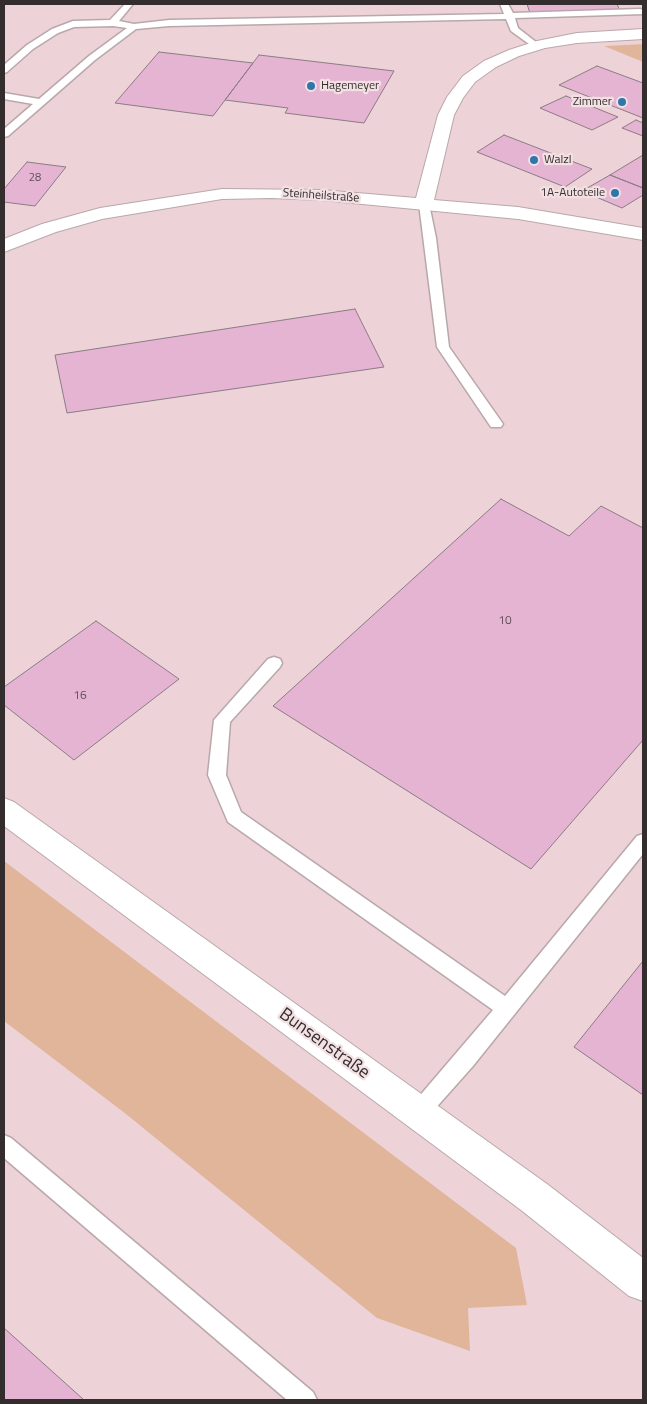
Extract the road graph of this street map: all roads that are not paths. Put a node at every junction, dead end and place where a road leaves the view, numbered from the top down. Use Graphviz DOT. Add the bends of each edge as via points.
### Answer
graph roads {
  1 [pos="129,4"];
  2 [pos="504,4"];
  3 [pos="641,10"];
  4 [pos="510,16"];
  5 [pos="113,23"];
  6 [pos="134,27"];
  7 [pos="643,34"];
  8 [pos="536,46"];
  9 [pos="4,70"];
  10 [pos="4,96"];
  11 [pos="41,102"];
  12 [pos="4,134"];
  13 [pos="424,204"];
  14 [pos="643,234"];
  15 [pos="4,246"];
  16 [pos="496,424"];
  17 [pos="274,663"];
  18 [pos="4,810"];
  19 [pos="643,841"];
  20 [pos="507,1009"];
  21 [pos="418,1113"];
  22 [pos="4,1146"];
  23 [pos="643,1282"];
  24 [pos="304,1400"];
  1 -- 5 [label="lane"];
  2 -- 4 [label="lane"];
  3 -- 4 [label="lane"];
  4 -- 6 [label="lane" via="307,16"];
  4 -- 8 [label="lane" via="514,29"];
  5 -- 6 [label="lane"];
  5 -- 9 [label="lane" via="73,24 55,31"];
  6 -- 11 [label="lane"];
  7 -- 8 [label="street" via="577,38"];
  8 -- 13 [label="street" via="490,64 469,79 455,96 446,115"];
  10 -- 11 [label="lane"];
  11 -- 12 [label="lane"];
  13 -- 14 [label="street, Steinheilstraße" via="518,212"];
  13 -- 15 [label="street, Steinheilstraße" via="311,195 222,194 100,214 49,228"];
  13 -- 16 [label="lane" via="443,347"];
  17 -- 20 [label="lane" via="222,720 217,775 234,818"];
  18 -- 21 [label="street, Bunsenstraße"];
  19 -- 20 [label="lane"];
  20 -- 21 [label="lane"];
  21 -- 23 [label="street, Bunsenstraße" via="534,1197"];
  22 -- 24 [label="lane"];
}
